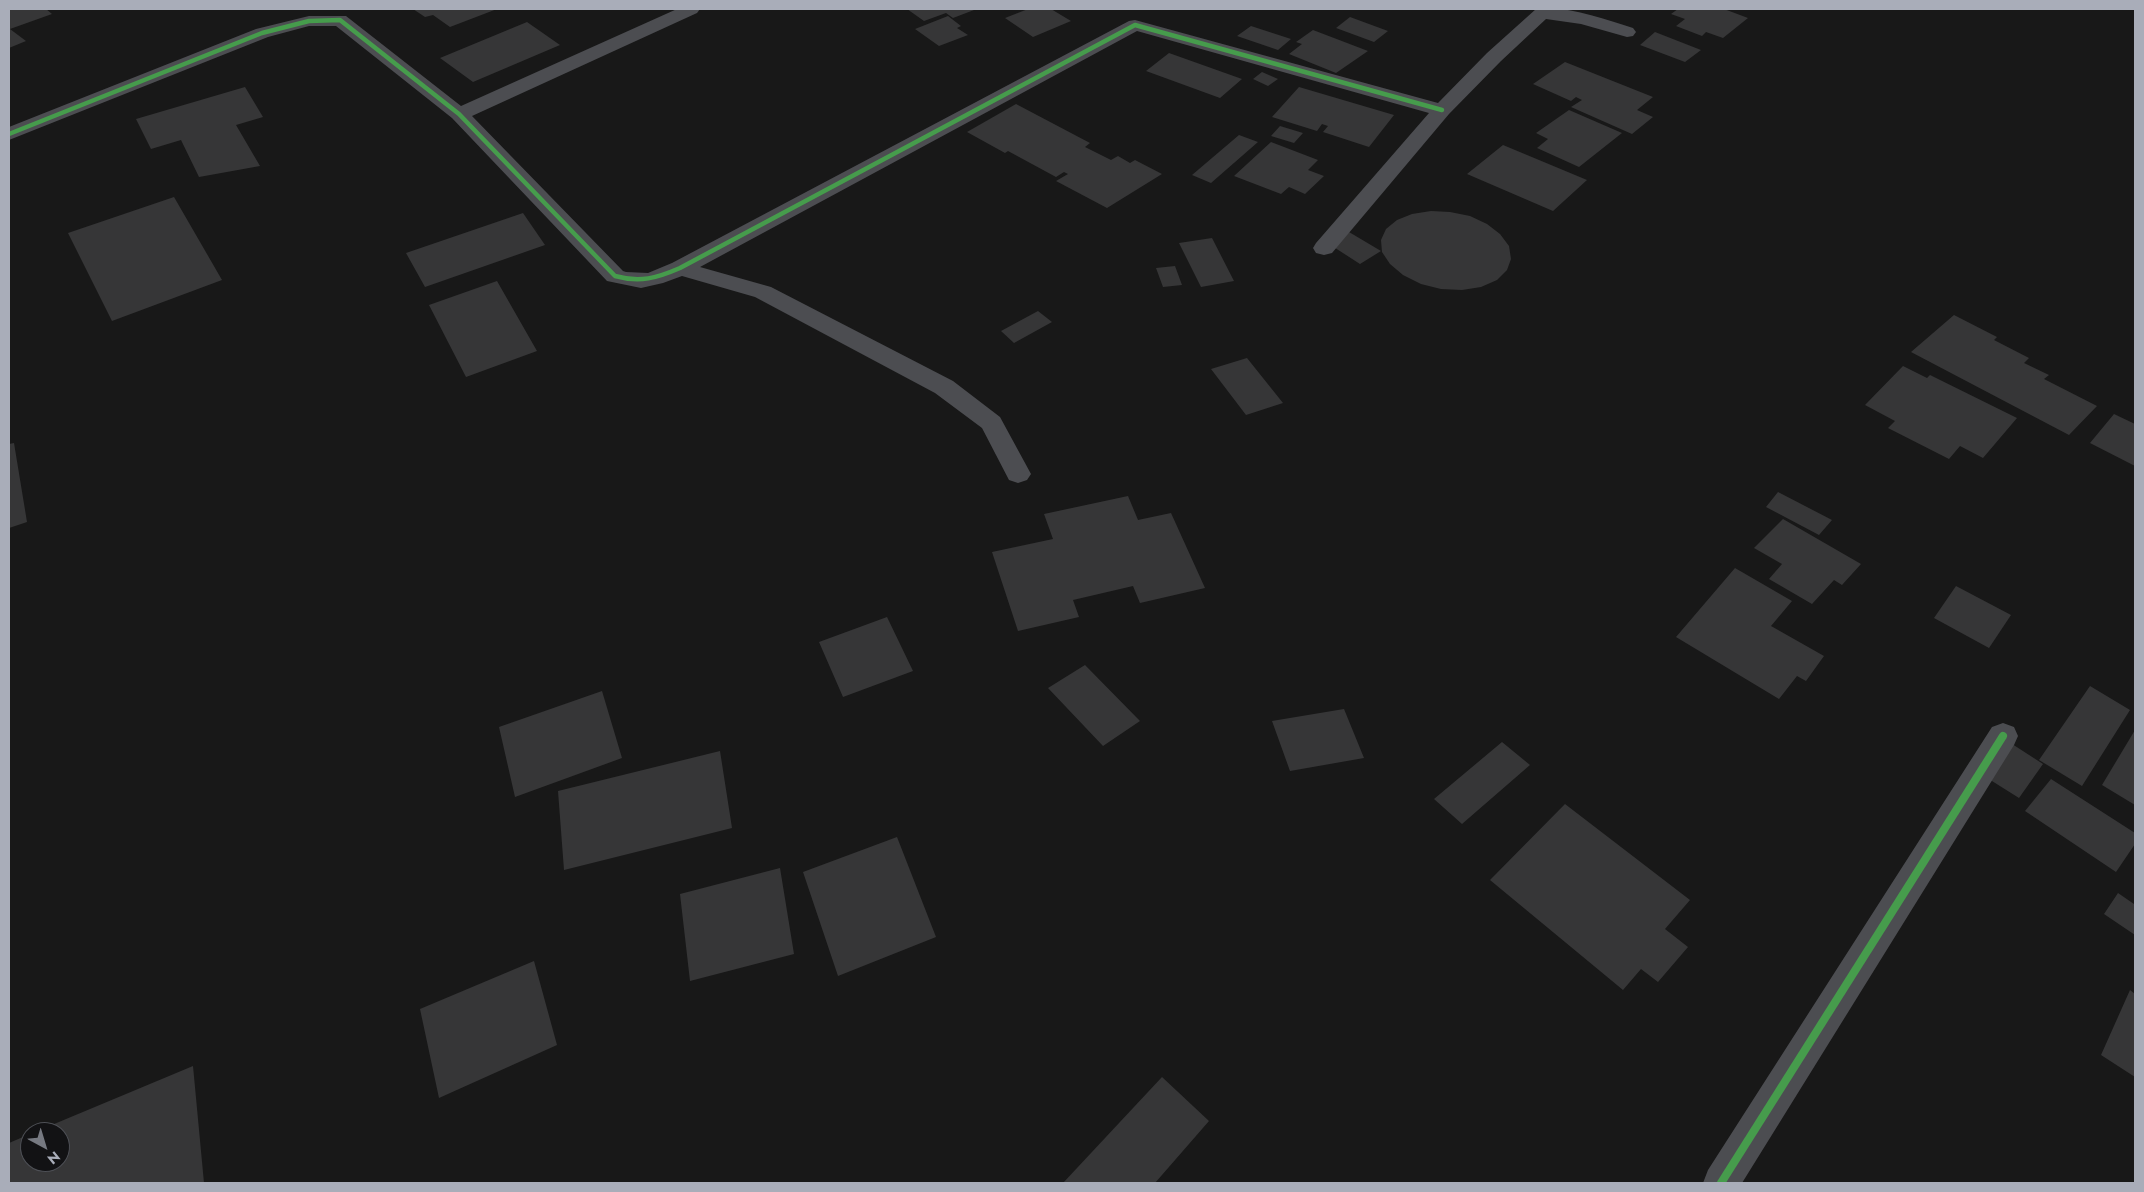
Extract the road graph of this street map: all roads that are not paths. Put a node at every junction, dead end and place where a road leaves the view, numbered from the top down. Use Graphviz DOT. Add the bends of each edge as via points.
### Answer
graph roads {
  1 [pos="691,9"];
  2 [pos="1627,32"];
  3 [pos="1442,110"];
  4 [pos="459,114"];
  5 [pos="9,134"];
  6 [pos="1324,248"];
  7 [pos="680,268"];
  8 [pos="1018,474"];
  9 [pos="2003,736"];
  10 [pos="1721,1183"];
  1 -- 4 [label="street"];
  2 -- 3 [label="street" via="1583,19 1542,12"];
  3 -- 6 [label="street"];
  3 -- 7 [label="street" via="1135,25"];
  4 -- 5 [label="street" via="340,20 328,19 290,24 262,33"];
  4 -- 7 [label="street" via="615,276 634,282 654,280"];
  7 -- 8 [label="street" via="763,292 944,388 991,423"];
  9 -- 10 [label="street"];
}
